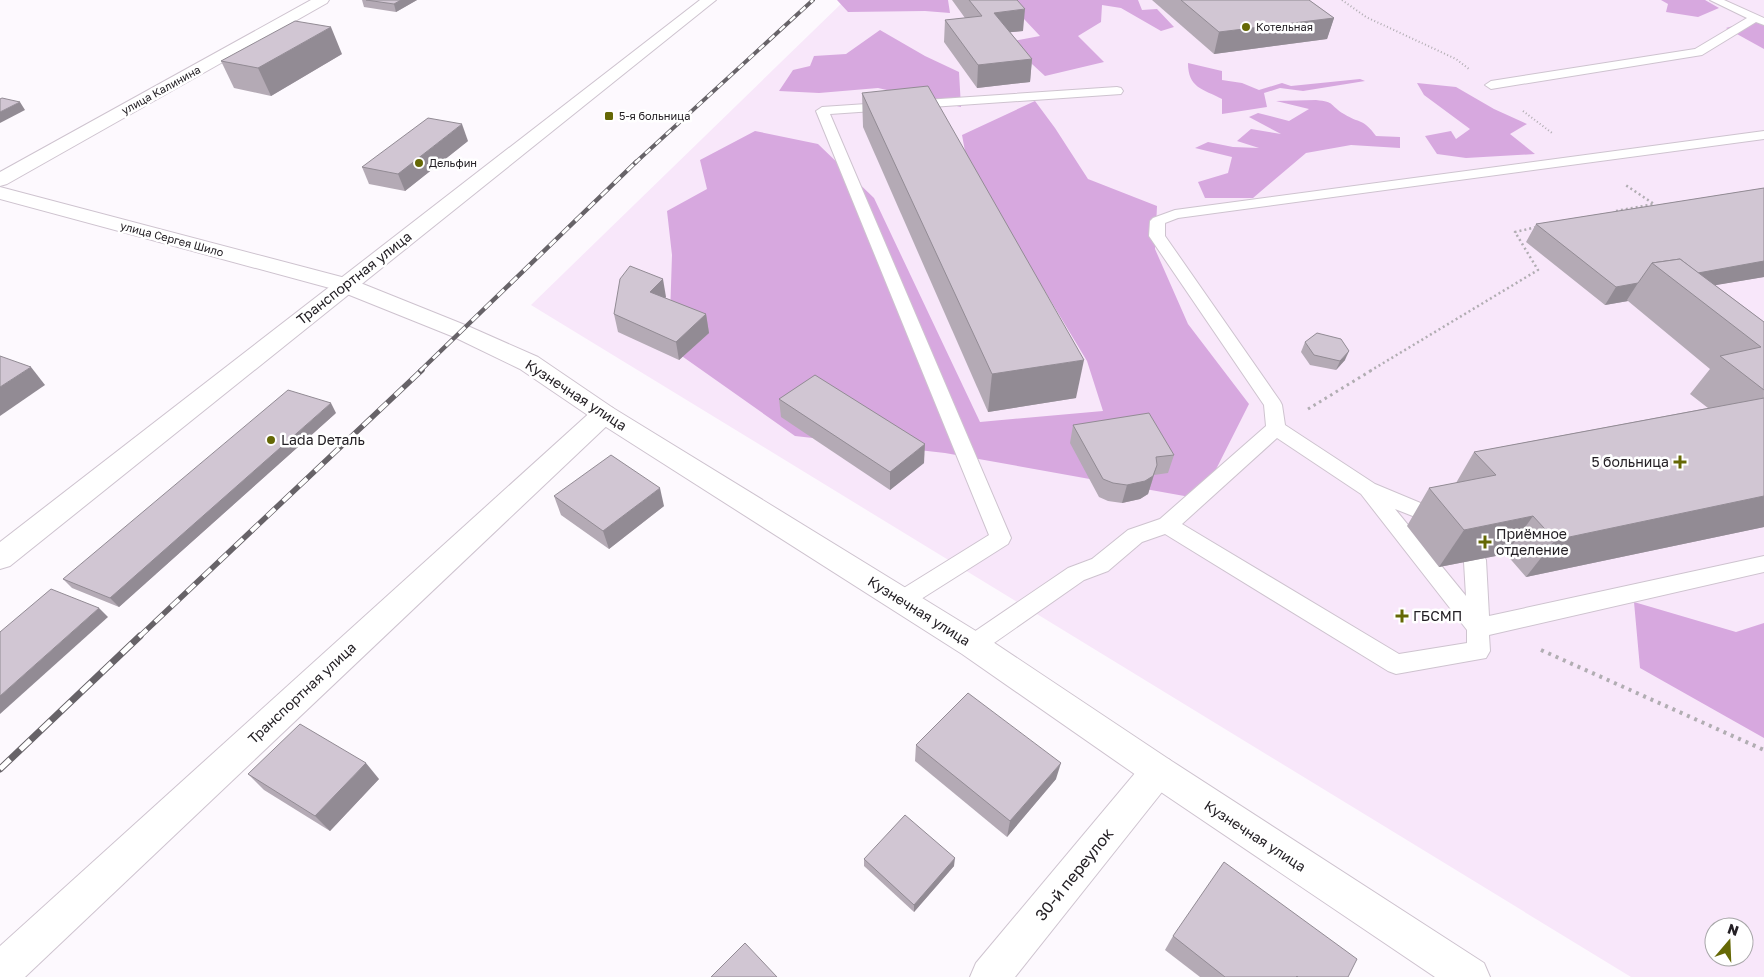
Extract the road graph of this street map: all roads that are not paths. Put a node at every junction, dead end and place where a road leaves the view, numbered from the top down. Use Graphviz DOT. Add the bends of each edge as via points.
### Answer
graph roads {
  1 [pos="322,0"];
  2 [pos="709,0"];
  3 [pos="1715,0"];
  4 [pos="1760,20"];
  5 [pos="1491,85"];
  6 [pos="1117,91"];
  7 [pos="1764,135"];
  8 [pos="0,180"];
  9 [pos="0,192"];
  10 [pos="345,285"];
  11 [pos="604,414"];
  12 [pos="1276,428"];
  13 [pos="1368,489"];
  14 [pos="1167,525"];
  15 [pos="0,558"];
  16 [pos="1764,564"];
  17 [pos="902,600"];
  18 [pos="1482,627"];
  19 [pos="973,645"];
  20 [pos="1158,771"];
  21 [pos="0,973"];
  22 [pos="990,977"];
  23 [pos="1470,977"];
  1 -- 8 [label="street, улица Калинина"];
  2 -- 10 [label="street, Транспортная улица"];
  3 -- 4 [label="lane"];
  4 -- 5 [label="lane" via="1698,52"];
  6 -- 17 [label="lane" via="822,111 1001,538"];
  7 -- 12 [label="lane" via="1175,214 1158,221 1157,236 1273,405"];
  9 -- 10 [label="street, улица Сергея Шило"];
  10 -- 11 [label="street, Кузнечная улица" via="529,363"];
  10 -- 15 [label="street, Транспортная улица"];
  11 -- 17 [label="street, Кузнечная улица"];
  11 -- 21 [label="street, Транспортная улица"];
  12 -- 13 [label="lane"];
  12 -- 14 [label="lane"];
  13 -- 18 [label="lane"];
  13 -- 18 [label="lane" via="1440,519 1475,560"];
  14 -- 18 [label="lane" via="1396,664 1478,651"];
  14 -- 19 [label="lane" via="1135,536 1100,565 1076,574"];
  16 -- 18 [label="lane"];
  17 -- 19 [label="street, Кузнечная улица"];
  19 -- 20 [label="street, Кузнечная улица"];
  20 -- 22 [label="street, 30-й переулок"];
  20 -- 23 [label="street, Кузнечная улица"];
}
